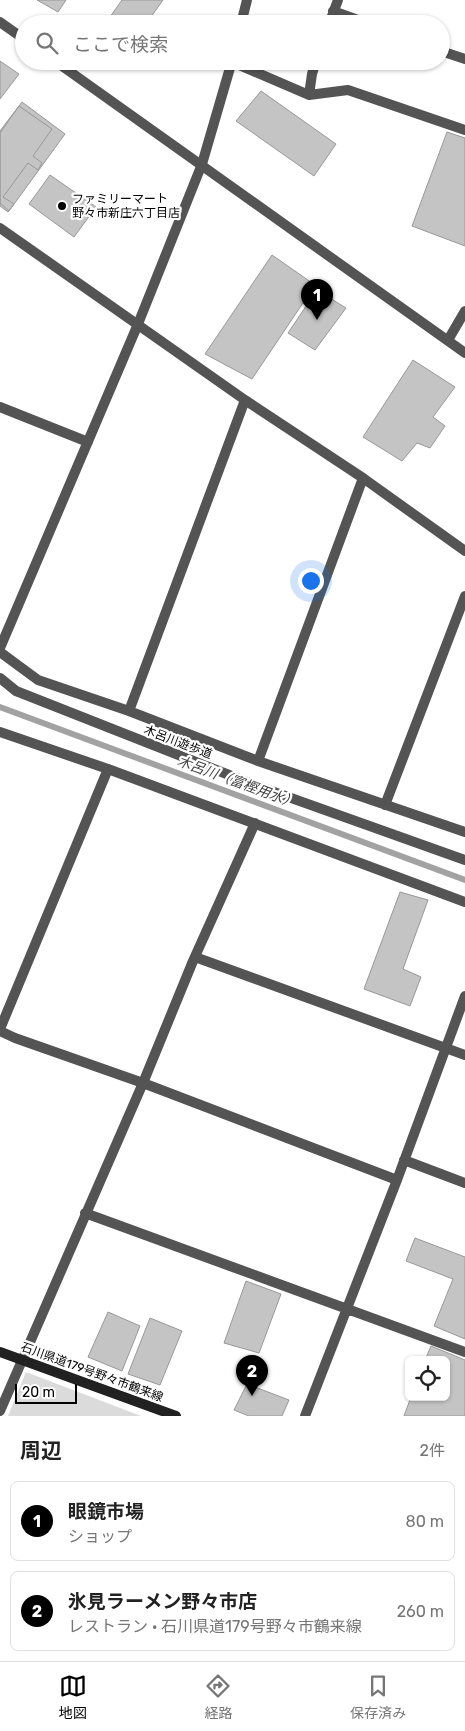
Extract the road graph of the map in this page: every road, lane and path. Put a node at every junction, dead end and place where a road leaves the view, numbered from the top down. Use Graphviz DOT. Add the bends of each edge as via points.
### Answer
graph roads {
  1 [pos="247,0"];
  2 [pos="338,0"];
  3 [pos="333,11"];
  4 [pos="243,15"];
  5 [pos="332,15"];
  6 [pos="344,15"];
  7 [pos="0,22"];
  8 [pos="15,33"];
  9 [pos="450,53"];
  10 [pos="465,59"];
  11 [pos="68,70"];
  12 [pos="229,70"];
  13 [pos="252,70"];
  14 [pos="313,70"];
  15 [pos="308,95"];
  16 [pos="465,130"];
  17 [pos="202,164"];
  18 [pos="0,228"];
  19 [pos="465,311"];
  20 [pos="138,324"];
  21 [pos="448,340"];
  22 [pos="465,353"];
  23 [pos="245,400"];
  24 [pos="0,407"];
  25 [pos="88,442"];
  26 [pos="363,478"];
  27 [pos="465,551"];
  28 [pos="465,596"];
  29 [pos="0,650"];
  30 [pos="0,678"];
  31 [pos="129,711"];
  32 [pos="0,732"];
  33 [pos="258,761"];
  34 [pos="108,769"];
  35 [pos="385,805"];
  36 [pos="255,823"];
  37 [pos="465,832"];
  38 [pos="465,860"];
  39 [pos="465,902"];
  40 [pos="195,957"];
  41 [pos="465,996"];
  42 [pos="0,1030"];
  43 [pos="445,1048"];
  44 [pos="465,1056"];
  45 [pos="143,1082"];
  46 [pos="404,1160"];
  47 [pos="397,1180"];
  48 [pos="465,1183"];
  49 [pos="86,1213"];
  50 [pos="347,1308"];
  51 [pos="0,1352"];
  52 [pos="465,1352"];
  53 [pos="21,1360"];
  54 [pos="0,1411"];
  55 [pos="176,1416"];
  56 [pos="305,1416"];
  1 -- 4 [label="street"];
  2 -- 3 [label="street"];
  3 -- 5 [label="street"];
  3 -- 6 [label="street"];
  7 -- 8 [label="street"];
  9 -- 10 [label="street"];
  11 -- 17 [label="street"];
  12 -- 17 [label="street"];
  13 -- 15 [label="street"];
  14 -- 15 [label="street"];
  15 -- 16 [label="street" via="348,90"];
  17 -- 20 [label="street"];
  17 -- 21 [label="street"];
  18 -- 20 [label="street"];
  19 -- 21 [label="street"];
  20 -- 23 [label="street"];
  20 -- 25 [label="street"];
  21 -- 22 [label="street"];
  23 -- 26 [label="street"];
  23 -- 31 [label="street"];
  24 -- 25 [label="street"];
  25 -- 29 [label="street"];
  26 -- 27 [label="street"];
  26 -- 33 [label="street"];
  28 -- 35 [label="street"];
  29 -- 31 [label="street" via="38,680"];
  30 -- 38 [label="street, 木呂川遊歩道" via="16,692 234,777"];
  31 -- 33 [label="street"];
  32 -- 34 [label="street"];
  33 -- 35 [label="street"];
  34 -- 36 [label="street"];
  34 -- 42 [label="street"];
  35 -- 37 [label="street"];
  36 -- 39 [label="street"];
  36 -- 40 [label="street"];
  40 -- 43 [label="street"];
  40 -- 45 [label="street"];
  41 -- 43 [label="street"];
  42 -- 45 [label="street"];
  43 -- 44 [label="street"];
  43 -- 46 [label="street"];
  45 -- 47 [label="street"];
  45 -- 49 [label="street"];
  46 -- 47 [label="street"];
  46 -- 48 [label="street"];
  47 -- 50 [label="street"];
  49 -- 50 [label="street"];
  49 -- 53 [label="street"];
  50 -- 52 [label="street"];
  50 -- 56 [label="street"];
  51 -- 53 [label="main road, 石川県道179号野々市鶴来線"];
  53 -- 54 [label="street"];
  53 -- 55 [label="main road, 石川県道179号野々市鶴来線"];
}
